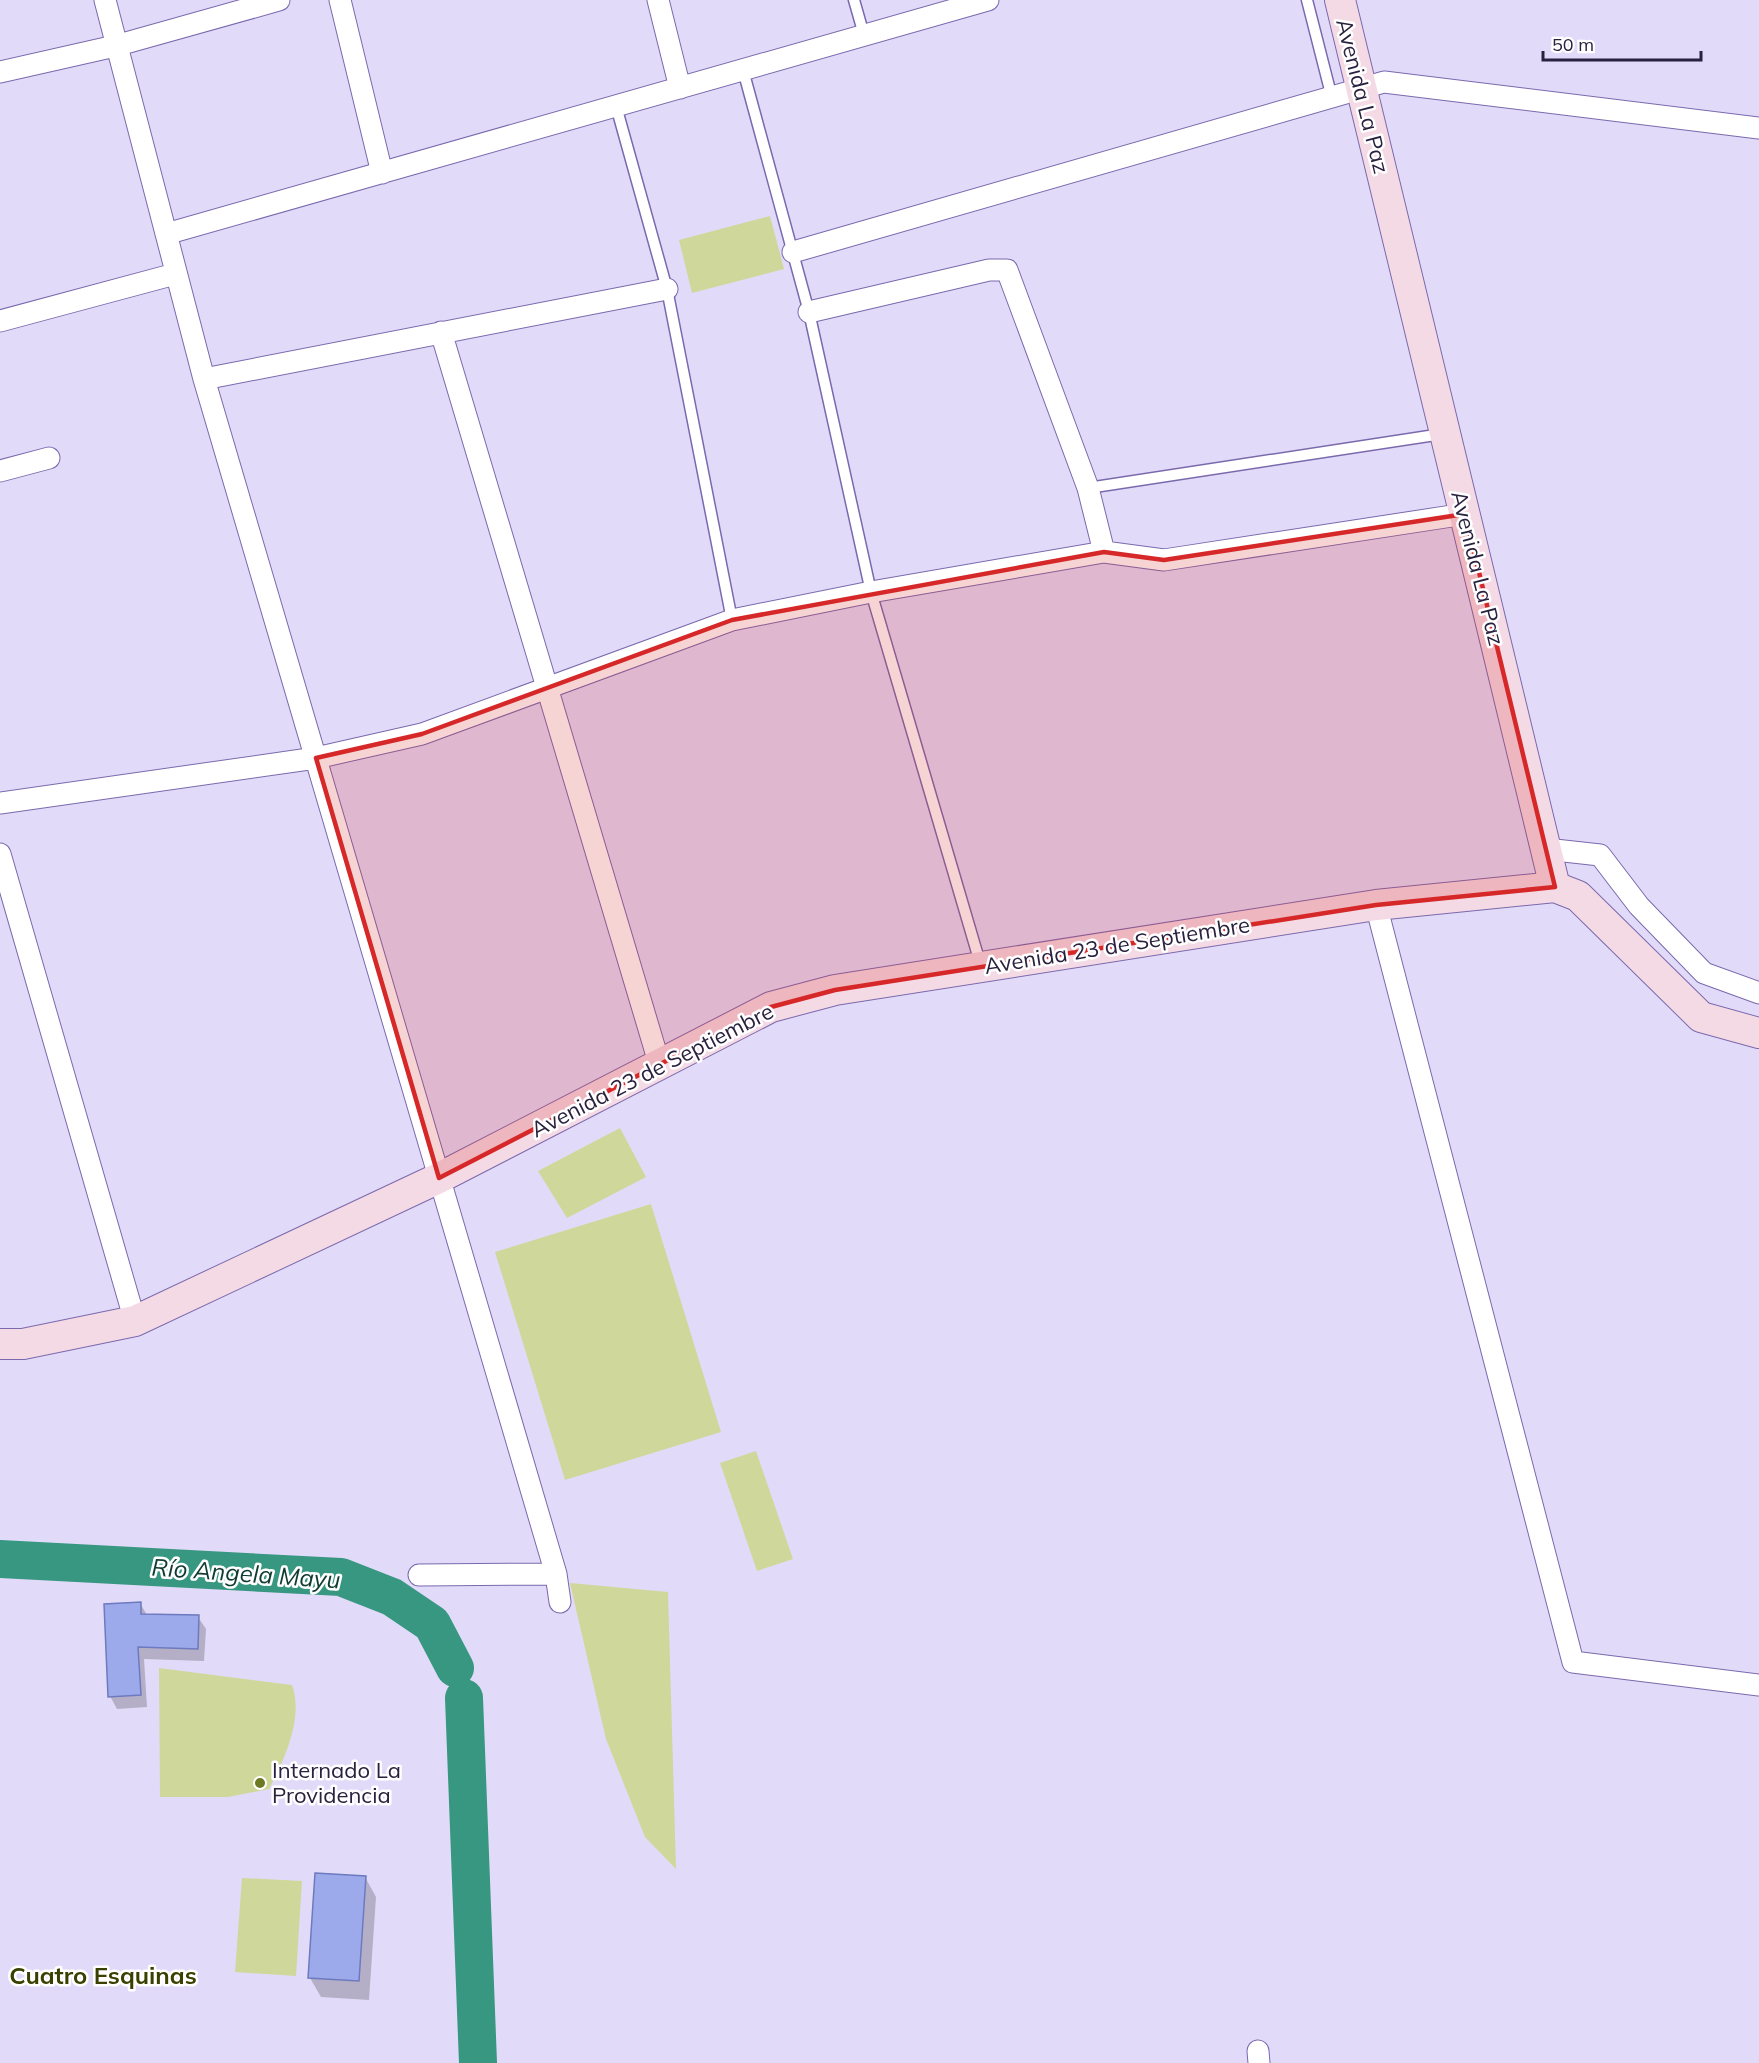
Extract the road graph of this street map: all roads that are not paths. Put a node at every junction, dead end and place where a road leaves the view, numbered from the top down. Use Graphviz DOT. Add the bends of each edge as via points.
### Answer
graph roads {
  1 [pos="105,0"];
  2 [pos="279,0"];
  3 [pos="340,0"];
  4 [pos="658,0"];
  5 [pos="854,0"];
  6 [pos="988,0"];
  7 [pos="1307,0"];
  8 [pos="1340,0"];
  9 [pos="864,35"];
  10 [pos="116,46"];
  11 [pos="743,70"];
  12 [pos="0,72"];
  13 [pos="680,88"];
  14 [pos="1362,90"];
  15 [pos="1332,98"];
  16 [pos="616,106"];
  17 [pos="1759,128"];
  18 [pos="382,173"];
  19 [pos="166,234"];
  20 [pos="793,252"];
  21 [pos="174,274"];
  22 [pos="667,289"];
  23 [pos="808,312"];
  24 [pos="0,321"];
  25 [pos="441,332"];
  26 [pos="204,379"];
  27 [pos="1445,434"];
  28 [pos="49,458"];
  29 [pos="0,471"];
  30 [pos="1088,488"];
  31 [pos="1465,514"];
  32 [pos="1104,552"];
  33 [pos="871,592"];
  34 [pos="732,620"];
  35 [pos="547,687"];
  36 [pos="316,759"];
  37 [pos="0,803"];
  38 [pos="1546,849"];
  39 [pos="0,854"];
  40 [pos="1556,887"];
  41 [pos="1376,905"];
  42 [pos="981,966"];
  43 [pos="1759,993"];
  44 [pos="1759,1033"];
  45 [pos="660,1066"];
  46 [pos="440,1178"];
  47 [pos="135,1321"];
  48 [pos="0,1344"];
  49 [pos="556,1574"];
  50 [pos="419,1575"];
  51 [pos="560,1602"];
  52 [pos="1759,1685"];
  1 -- 10 [label="street"];
  2 -- 10 [label="street"];
  3 -- 18 [label="street"];
  4 -- 13 [label="street"];
  5 -- 9 [label="lane"];
  6 -- 9 [label="street"];
  7 -- 15 [label="lane"];
  8 -- 14 [label="main road, Avenida La Paz"];
  9 -- 11 [label="street"];
  10 -- 12 [label="street"];
  10 -- 19 [label="street"];
  11 -- 13 [label="street"];
  11 -- 20 [label="lane"];
  13 -- 16 [label="street"];
  14 -- 15 [label="street"];
  14 -- 17 [label="street" via="1384,82"];
  14 -- 27 [label="main road, Avenida La Paz"];
  15 -- 20 [label="street"];
  16 -- 18 [label="street"];
  16 -- 22 [label="lane"];
  18 -- 19 [label="street"];
  19 -- 21 [label="street"];
  20 -- 23 [label="lane"];
  21 -- 24 [label="street"];
  21 -- 26 [label="street"];
  22 -- 25 [label="street"];
  22 -- 34 [label="lane"];
  23 -- 30 [label="street" via="989,270 1007,270"];
  23 -- 33 [label="lane"];
  25 -- 26 [label="street"];
  25 -- 35 [label="street"];
  26 -- 36 [label="street"];
  27 -- 30 [label="lane"];
  27 -- 31 [label="main road, Avenida La Paz"];
  28 -- 29 [label="street"];
  30 -- 32 [label="street"];
  31 -- 32 [label="street" via="1164,560"];
  31 -- 38 [label="main road, Avenida La Paz"];
  32 -- 33 [label="street"];
  33 -- 34 [label="street"];
  33 -- 42 [label="lane"];
  34 -- 35 [label="street"];
  35 -- 36 [label="street" via="422,734"];
  35 -- 45 [label="street"];
  36 -- 37 [label="street"];
  36 -- 46 [label="street"];
  38 -- 40 [label="main road, Avenida La Paz"];
  38 -- 43 [label="street" via="1600,855 1639,906 1704,973"];
  39 -- 47 [label="street"];
  40 -- 41 [label="main road, Avenida 23 de Septiembre"];
  40 -- 44 [label="main road" via="1578,896 1701,1017"];
  41 -- 42 [label="main road, Avenida 23 de Septiembre"];
  41 -- 52 [label="street" via="1573,1662"];
  42 -- 45 [label="main road, Avenida 23 de Septiembre" via="835,990 771,1007"];
  45 -- 46 [label="main road, Avenida 23 de Septiembre"];
  46 -- 47 [label="main road, Avenida 23 de Septiembre"];
  46 -- 49 [label="street"];
  47 -- 48 [label="main road, Avenida 23 de Septiembre" via="23,1344"];
  49 -- 50 [label="street"];
  49 -- 51 [label="street"];
}
